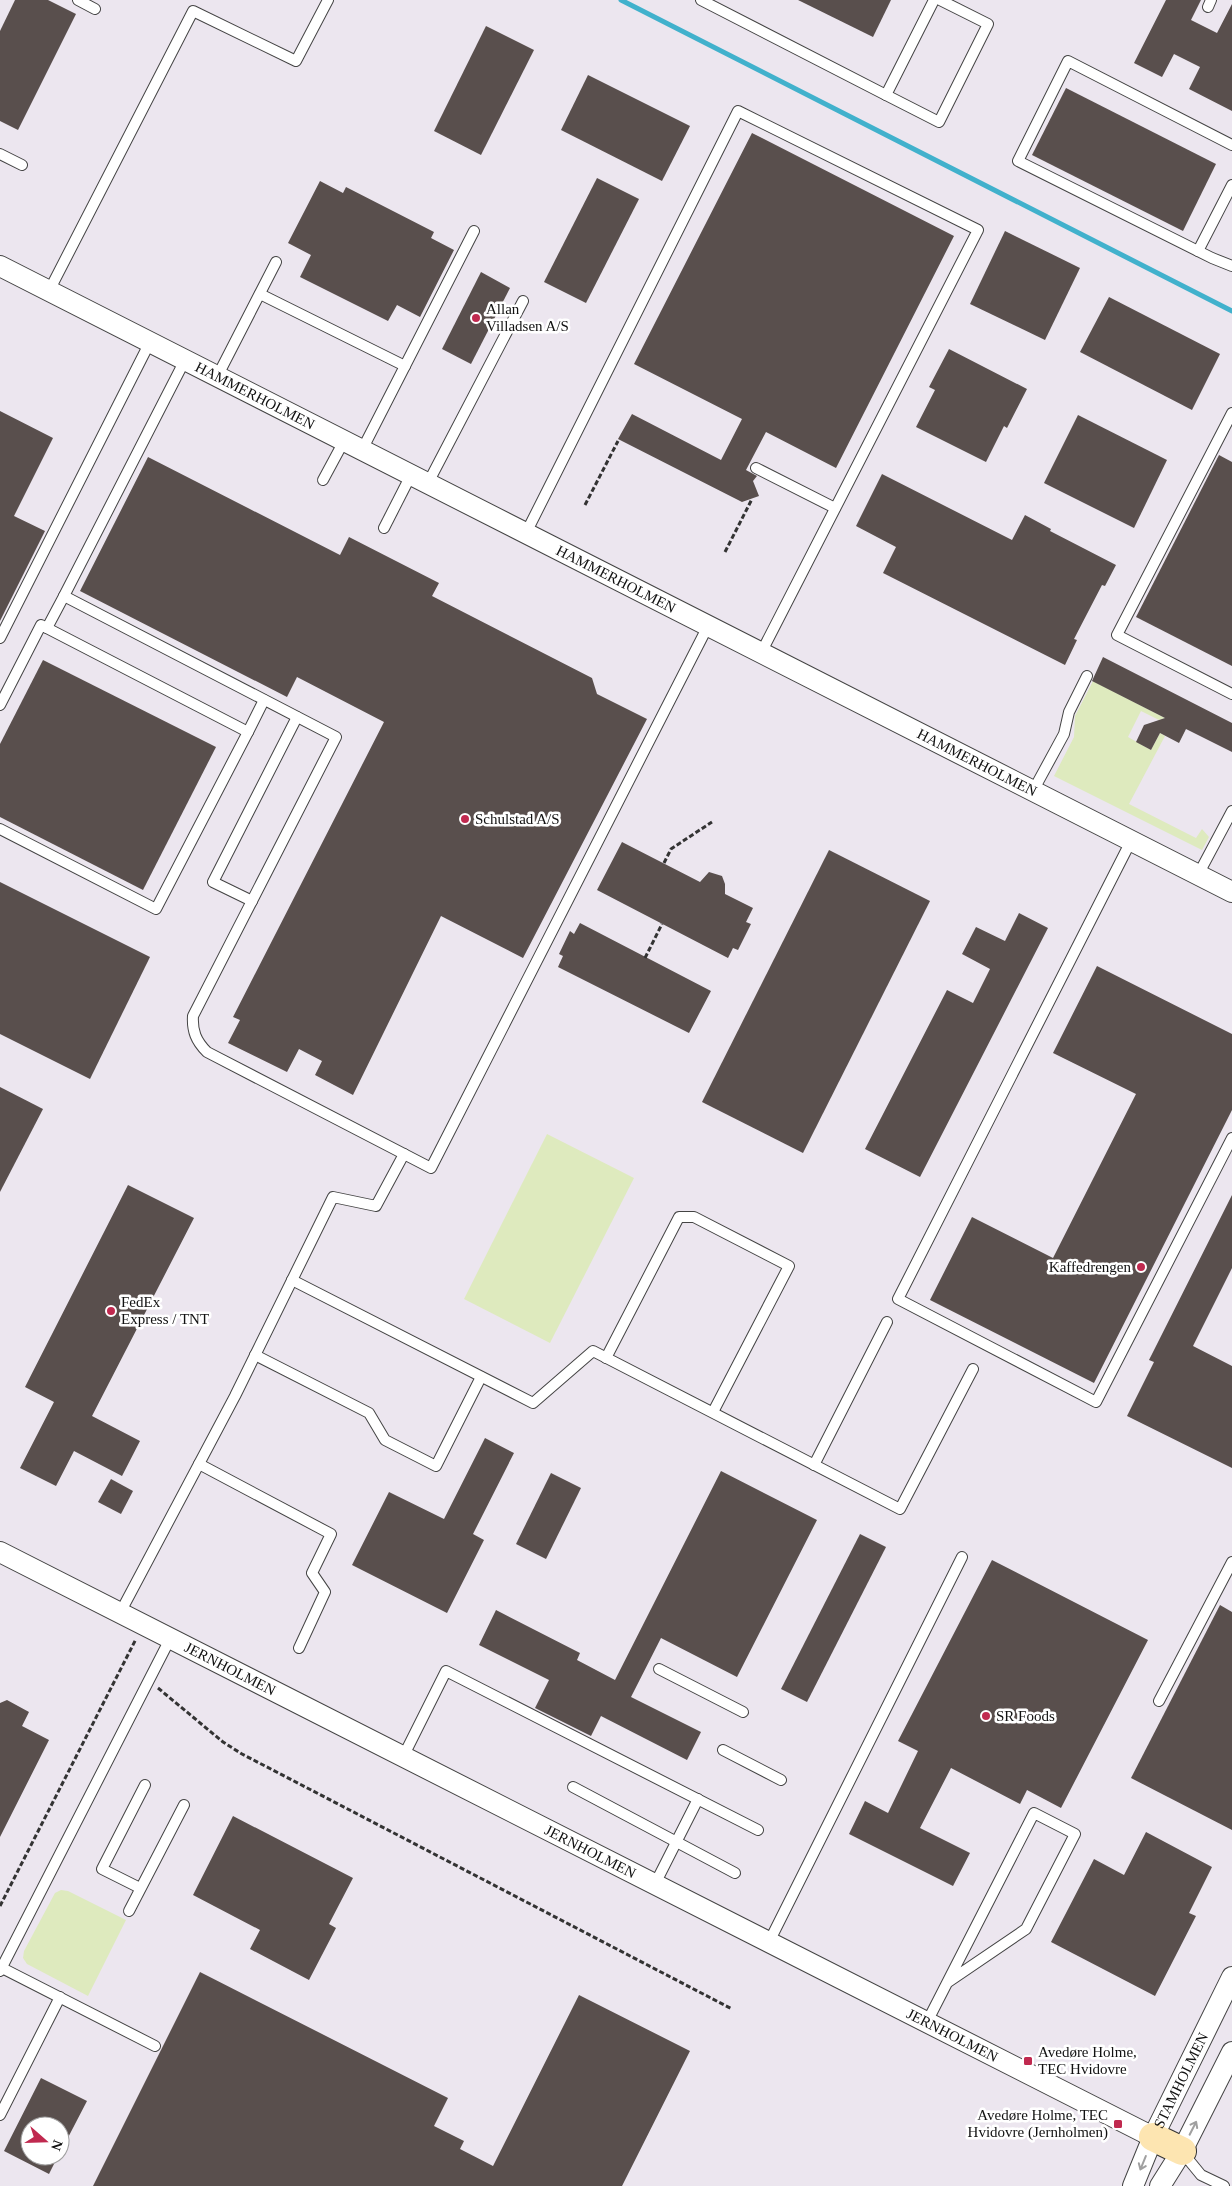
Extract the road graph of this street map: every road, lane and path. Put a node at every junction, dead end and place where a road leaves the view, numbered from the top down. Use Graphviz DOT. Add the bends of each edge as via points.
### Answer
graph roads {
  1 [pos="78,0"];
  2 [pos="328,0"];
  3 [pos="701,0"];
  4 [pos="934,0"];
  5 [pos="940,0"];
  6 [pos="95,9"];
  7 [pos="886,95"];
  8 [pos="1232,145"];
  9 [pos="0,154"];
  10 [pos="22,165"];
  11 [pos="1232,185"];
  12 [pos="474,231"];
  13 [pos="1198,251"];
  14 [pos="276,262"];
  15 [pos="0,266"];
  16 [pos="1232,266"];
  17 [pos="49,291"];
  18 [pos="260,294"];
  19 [pos="523,301"];
  20 [pos="150,342"];
  21 [pos="185,360"];
  22 [pos="406,366"];
  23 [pos="217,377"];
  24 [pos="1232,413"];
  25 [pos="344,441"];
  26 [pos="618,441"];
  27 [pos="362,450"];
  28 [pos="756,468"];
  29 [pos="420,479"];
  30 [pos="323,480"];
  31 [pos="752,499"];
  32 [pos="585,505"];
  33 [pos="835,508"];
  34 [pos="384,528"];
  35 [pos="526,533"];
  36 [pos="725,552"];
  37 [pos="64,596"];
  38 [pos="708,626"];
  39 [pos="47,628"];
  40 [pos="0,638"];
  41 [pos="761,653"];
  42 [pos="1087,676"];
  43 [pos="1232,694"];
  44 [pos="264,700"];
  45 [pos="0,705"];
  46 [pos="296,717"];
  47 [pos="248,732"];
  48 [pos="1033,791"];
  49 [pos="1232,811"];
  50 [pos="712,822"];
  51 [pos="0,829"];
  52 [pos="1131,841"];
  53 [pos="664,863"];
  54 [pos="1198,875"];
  55 [pos="1232,892"];
  56 [pos="252,901"];
  57 [pos="662,924"];
  58 [pos="645,958"];
  59 [pos="1232,1138"];
  60 [pos="404,1154"];
  61 [pos="292,1280"];
  62 [pos="887,1322"];
  63 [pos="255,1355"];
  64 [pos="606,1358"];
  65 [pos="973,1369"];
  66 [pos="481,1377"];
  67 [pos="713,1412"];
  68 [pos="199,1464"];
  69 [pos="814,1465"];
  70 [pos="0,1552"];
  71 [pos="962,1557"];
  72 [pos="1232,1562"];
  73 [pos="120,1613"];
  74 [pos="144,1625"];
  75 [pos="170,1639"];
  76 [pos="299,1648"];
  77 [pos="659,1669"];
  78 [pos="149,1680"];
  79 [pos="1159,1701"];
  80 [pos="743,1712"];
  81 [pos="723,1750"];
  82 [pos="404,1757"];
  83 [pos="781,1780"];
  84 [pos="144,1785"];
  85 [pos="572,1787"];
  86 [pos="698,1800"];
  87 [pos="184,1805"];
  88 [pos="758,1830"];
  89 [pos="677,1842"];
  90 [pos="735,1873"];
  91 [pos="655,1884"];
  92 [pos="140,1888"];
  93 [pos="0,1906"];
  94 [pos="129,1911"];
  95 [pos="769,1942"];
  96 [pos="1,1970"];
  97 [pos="1232,1977"];
  98 [pos="948,1982"];
  99 [pos="60,1997"];
  100 [pos="732,2009"];
  101 [pos="927,2022"];
  102 [pos="155,2046"];
  103 [pos="1232,2052"];
  104 [pos="0,2115"];
  105 [pos="1153,2137"];
  106 [pos="1182,2151"];
  107 [pos="1133,2186"];
  108 [pos="1160,2186"];
  109 [pos="1224,2186"];
  1 -- 6 [label="lane"];
  2 -- 17 [label="lane" via="296,61 193,11"];
  3 -- 7 [label="lane"];
  4 -- 7 [label="lane"];
  5 -- 7 [label="lane" via="988,24 938,122"];
  8 -- 13 [label="lane" via="1068,60 1018,161"];
  9 -- 10 [label="lane"];
  11 -- 13 [label="lane"];
  12 -- 22 [label="lane"];
  13 -- 16 [label="lane"];
  14 -- 18 [label="lane"];
  15 -- 17 [label="street, HAMMERHOLMEN"];
  17 -- 20 [label="street, HAMMERHOLMEN"];
  18 -- 22 [label="lane"];
  18 -- 23 [label="lane"];
  19 -- 29 [label="lane"];
  20 -- 21 [label="street, HAMMERHOLMEN"];
  20 -- 40 [label="lane"];
  21 -- 23 [label="street, HAMMERHOLMEN"];
  21 -- 37 [label="lane"];
  22 -- 27 [label="lane"];
  23 -- 25 [label="street, HAMMERHOLMEN"];
  24 -- 43 [label="lane" via="1117,635"];
  25 -- 27 [label="street, HAMMERHOLMEN"];
  25 -- 30 [label="lane"];
  26 -- 32 [label="path"];
  27 -- 29 [label="street, HAMMERHOLMEN"];
  28 -- 33 [label="lane"];
  29 -- 34 [label="lane"];
  29 -- 35 [label="street, HAMMERHOLMEN"];
  31 -- 36 [label="path"];
  33 -- 35 [label="lane" via="978,230 738,111"];
  33 -- 41 [label="lane"];
  35 -- 38 [label="street, HAMMERHOLMEN"];
  37 -- 39 [label="lane"];
  37 -- 44 [label="lane"];
  38 -- 41 [label="street, HAMMERHOLMEN"];
  38 -- 60 [label="lane" via="431,1168"];
  39 -- 45 [label="lane" via="41,625"];
  39 -- 47 [label="lane"];
  41 -- 48 [label="street, HAMMERHOLMEN"];
  42 -- 48 [label="lane" via="1069,712 1064,734"];
  44 -- 46 [label="lane"];
  44 -- 47 [label="lane"];
  46 -- 56 [label="lane" via="214,882"];
  46 -- 56 [label="lane" via="336,738"];
  47 -- 51 [label="lane" via="156,909"];
  48 -- 52 [label="street, HAMMERHOLMEN"];
  49 -- 54 [label="lane"];
  50 -- 53 [label="path" via="671,850"];
  52 -- 54 [label="street, HAMMERHOLMEN"];
  52 -- 59 [label="lane" via="898,1299 1096,1402"];
  54 -- 55 [label="street, HAMMERHOLMEN"];
  56 -- 60 [label="lane" via="193,1016 192,1028 198,1042 207,1052"];
  57 -- 58 [label="path"];
  60 -- 61 [label="lane" via="376,1206 333,1197"];
  61 -- 63 [label="lane"];
  61 -- 66 [label="lane"];
  62 -- 69 [label="lane"];
  63 -- 66 [label="lane" via="368,1414 385,1440 436,1466"];
  63 -- 68 [label="lane"];
  64 -- 66 [label="lane" via="593,1351 533,1403"];
  64 -- 67 [label="lane"];
  64 -- 67 [label="lane" via="679,1217 694,1217 789,1266"];
  65 -- 69 [label="lane" via="900,1509"];
  67 -- 69 [label="lane"];
  68 -- 73 [label="lane"];
  68 -- 76 [label="lane" via="331,1534 312,1573 325,1592"];
  70 -- 73 [label="street, JERNHOLMEN"];
  71 -- 95 [label="lane"];
  72 -- 79 [label="lane"];
  73 -- 74 [label="street, JERNHOLMEN"];
  74 -- 75 [label="street, JERNHOLMEN"];
  74 -- 93 [label="path"];
  75 -- 78 [label="lane"];
  75 -- 82 [label="street, JERNHOLMEN"];
  77 -- 80 [label="lane"];
  78 -- 96 [label="lane"];
  78 -- 100 [label="path" via="242,1754"];
  81 -- 83 [label="lane"];
  82 -- 86 [label="lane" via="446,1670"];
  82 -- 91 [label="street, JERNHOLMEN"];
  84 -- 92 [label="lane" via="102,1869"];
  85 -- 89 [label="lane"];
  86 -- 88 [label="lane"];
  86 -- 89 [label="lane"];
  87 -- 92 [label="lane"];
  89 -- 90 [label="lane"];
  89 -- 91 [label="lane"];
  91 -- 95 [label="street, JERNHOLMEN"];
  92 -- 94 [label="lane"];
  95 -- 101 [label="street, JERNHOLMEN"];
  96 -- 99 [label="lane"];
  97 -- 105 [label="street, STAMHOLMEN"];
  98 -- 98 [label="lane" via="1026,1929 1075,1834 1034,1813"];
  98 -- 101 [label="lane"];
  99 -- 102 [label="lane"];
  99 -- 104 [label="lane"];
  101 -- 105 [label="street, JERNHOLMEN"];
  106 -- 103 [label="street, STAMHOLMEN, one-way"];
  105 -- 106 [label="street, JERNHOLMEN"];
  105 -- 107 [label="street, STAMHOLMEN, one-way"];
  106 -- 108 [label="street, STAMHOLMEN"];
  106 -- 109 [label="lane" via="1201,2175"];
}
